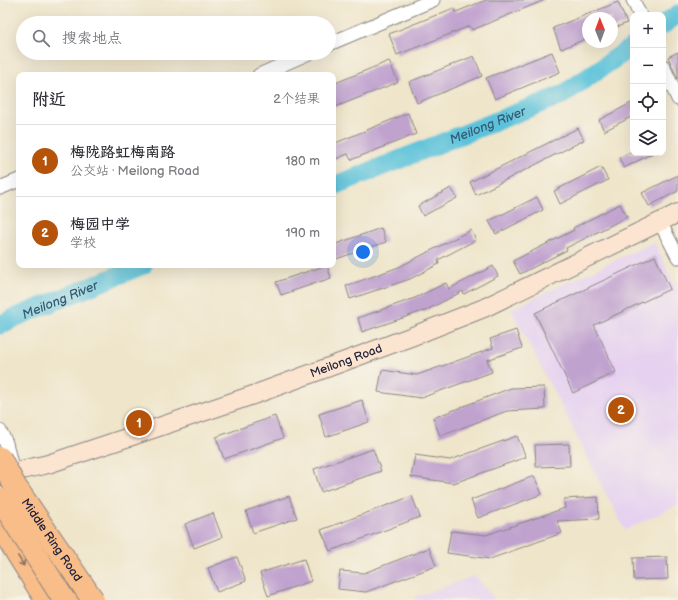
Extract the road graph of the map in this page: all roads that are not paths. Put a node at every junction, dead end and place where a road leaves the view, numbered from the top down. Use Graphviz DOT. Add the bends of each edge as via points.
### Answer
graph roads {
  1 [pos="434,0"];
  2 [pos="633,0"];
  3 [pos="639,12"];
  4 [pos="336,41"];
  5 [pos="293,60"];
  6 [pos="266,72"];
  7 [pos="666,72"];
  8 [pos="678,98"];
  9 [pos="16,181"];
  10 [pos="0,188"];
  11 [pos="678,213"];
  12 [pos="660,222"];
  13 [pos="678,257"];
  14 [pos="0,431"];
  15 [pos="3,470"];
  16 [pos="0,500"];
  17 [pos="0,528"];
  18 [pos="67,557"];
  19 [pos="50,576"];
  20 [pos="69,597"];
  21 [pos="45,600"];
  22 [pos="53,600"];
  23 [pos="94,600"];
  1 -- 4 [label="street"];
  2 -- 3 [label="street"];
  5 -- 6 [label="street"];
  7 -- 8 [label="street"];
  9 -- 10 [label="street"];
  11 -- 12 [label="street, Meilong Road"];
  12 -- 13 [label="street"];
  12 -- 15 [label="street, Meilong Road" via="484,308 413,336 263,392 48,464"];
  14 -- 15 [label="street" via="6,443"];
  15 -- 18 [label="main road"];
  15 -- 20 [label="main road"];
  15 -- 23 [label="highway, Middle Ring Road, bridge"];
  16 -- 19 [label="main road"];
  16 -- 20 [label="highway, Middle Ring Road, bridge"];
  17 -- 21 [label="main road, one-way"];
  18 -- 20 [label="main road"];
  18 -- 23 [label="main road"];
  19 -- 20 [label="main road"];
  19 -- 22 [label="main road"];
}
